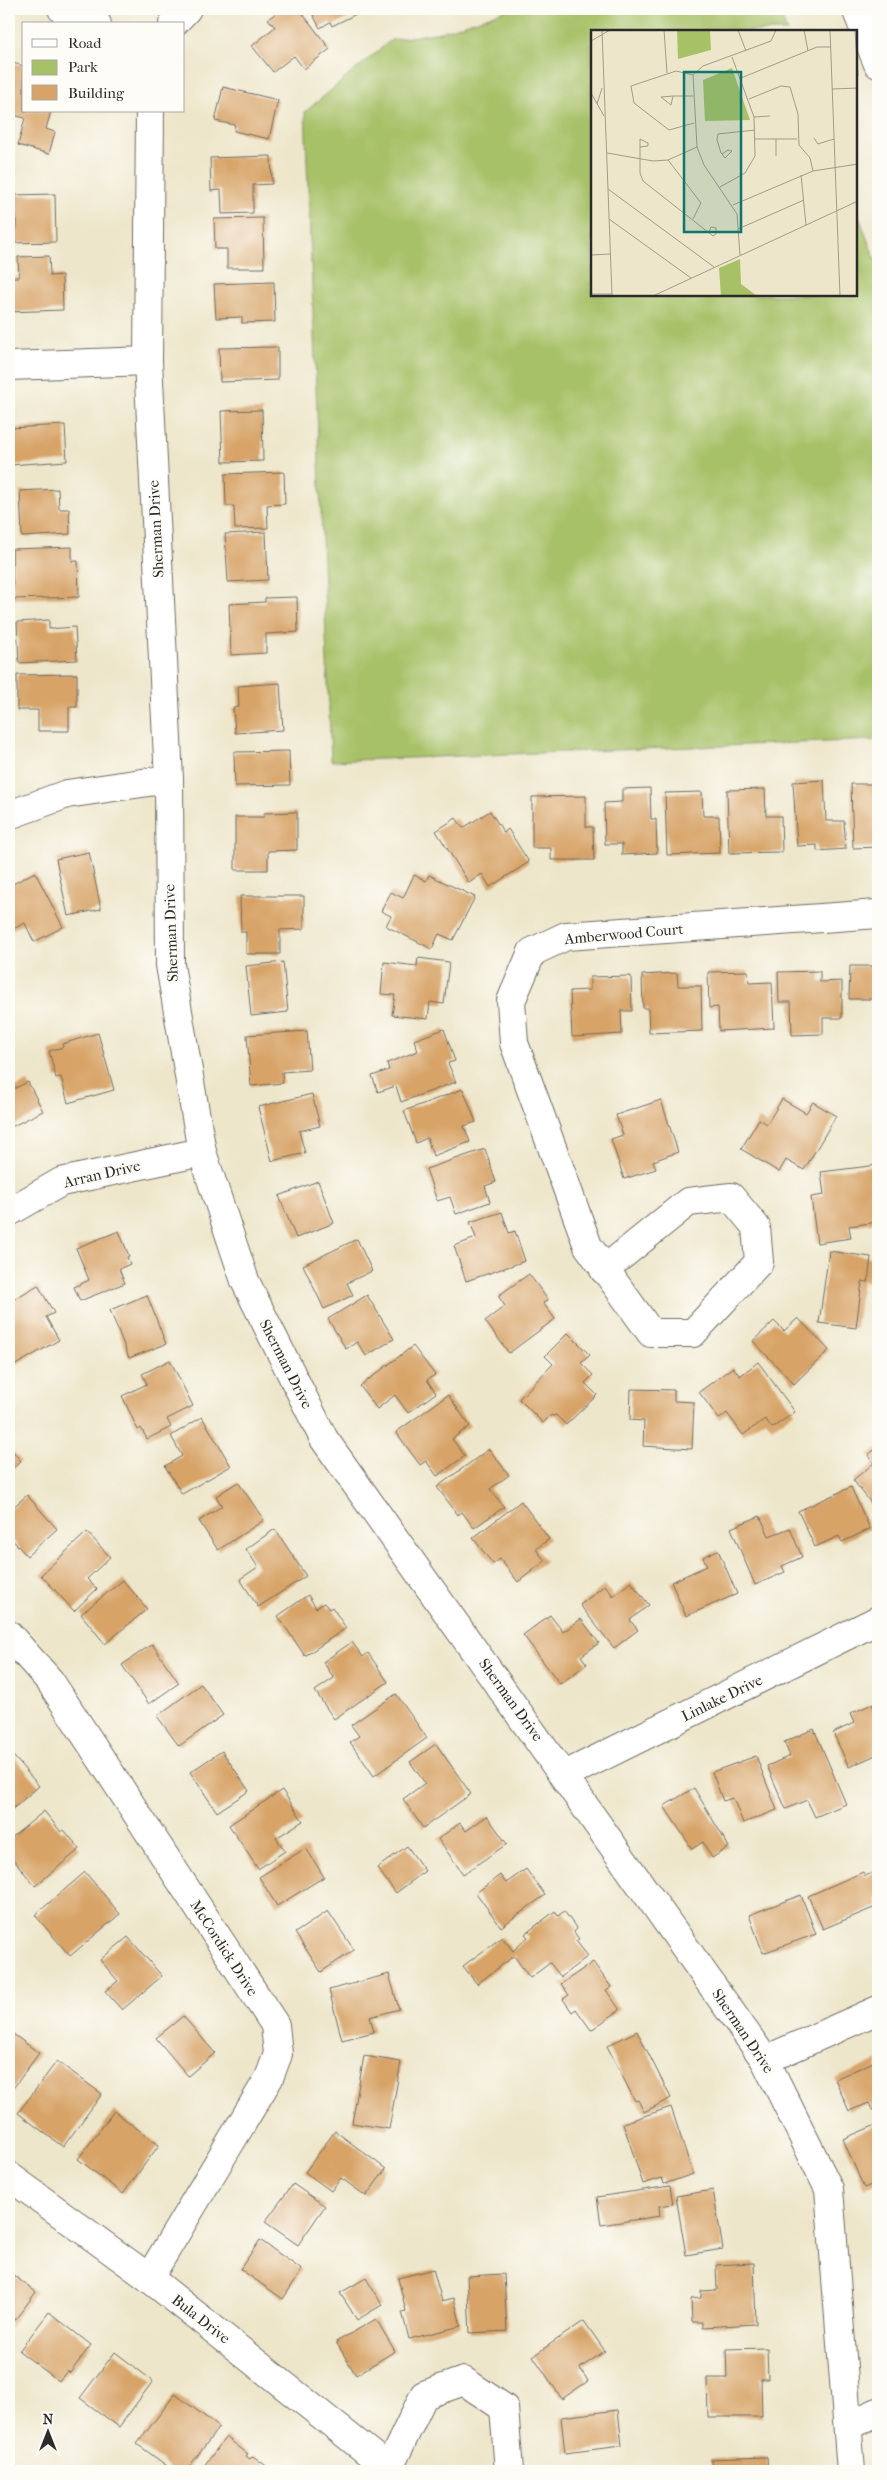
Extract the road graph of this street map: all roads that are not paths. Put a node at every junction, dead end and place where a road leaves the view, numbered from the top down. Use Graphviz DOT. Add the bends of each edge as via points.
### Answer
graph roads {
  1 [pos="62,9"];
  2 [pos="187,9"];
  3 [pos="856,9"];
  4 [pos="92,22"];
  5 [pos="175,22"];
  6 [pos="878,64"];
  7 [pos="150,112"];
  8 [pos="148,361"];
  9 [pos="9,366"];
  10 [pos="168,779"];
  11 [pos="9,815"];
  12 [pos="878,914"];
  13 [pos="202,1152"];
  14 [pos="9,1212"];
  15 [pos="604,1270"];
  16 [pos="878,1620"];
  17 [pos="9,1635"];
  18 [pos="565,1775"];
  19 [pos="878,2010"];
  20 [pos="765,2060"];
  21 [pos="9,2176"];
  22 [pos="149,2278"];
  23 [pos="878,2412"];
  24 [pos="849,2425"];
  25 [pos="391,2470"];
  26 [pos="508,2471"];
  27 [pos="851,2471"];
  1 -- 4 [label="street"];
  2 -- 5 [label="street"];
  3 -- 6 [label="street"];
  7 -- 8 [label="street, Sherman Drive"];
  8 -- 9 [label="street"];
  8 -- 10 [label="street, Sherman Drive"];
  10 -- 11 [label="street" via="67,794"];
  10 -- 13 [label="street, Sherman Drive" via="170,965"];
  12 -- 15 [label="street, Amberwood Court" via="566,936 532,952 511,1001 514,1043 588,1246"];
  13 -- 14 [label="street, Arran Drive" via="61,1182"];
  13 -- 18 [label="street, Sherman Drive" via="245,1281 324,1439"];
  15 -- 15 [label="street, Amberwood Court" via="688,1202 731,1197 756,1227 759,1262 692,1334 651,1334"];
  16 -- 18 [label="street, Linlake Drive"];
  17 -- 22 [label="street, McCordick Drive" via="50,1681 275,2025 278,2054 269,2078"];
  18 -- 20 [label="street, Sherman Drive"];
  19 -- 20 [label="street"];
  20 -- 24 [label="street, Sherman Drive" via="829,2189"];
  21 -- 22 [label="street, Bula Drive"];
  22 -- 25 [label="street, Bula Drive"];
  23 -- 24 [label="street"];
  24 -- 27 [label="street, Sherman Drive"];
  25 -- 26 [label="street, Bula Drive" via="424,2394 464,2381 504,2408"];
}
